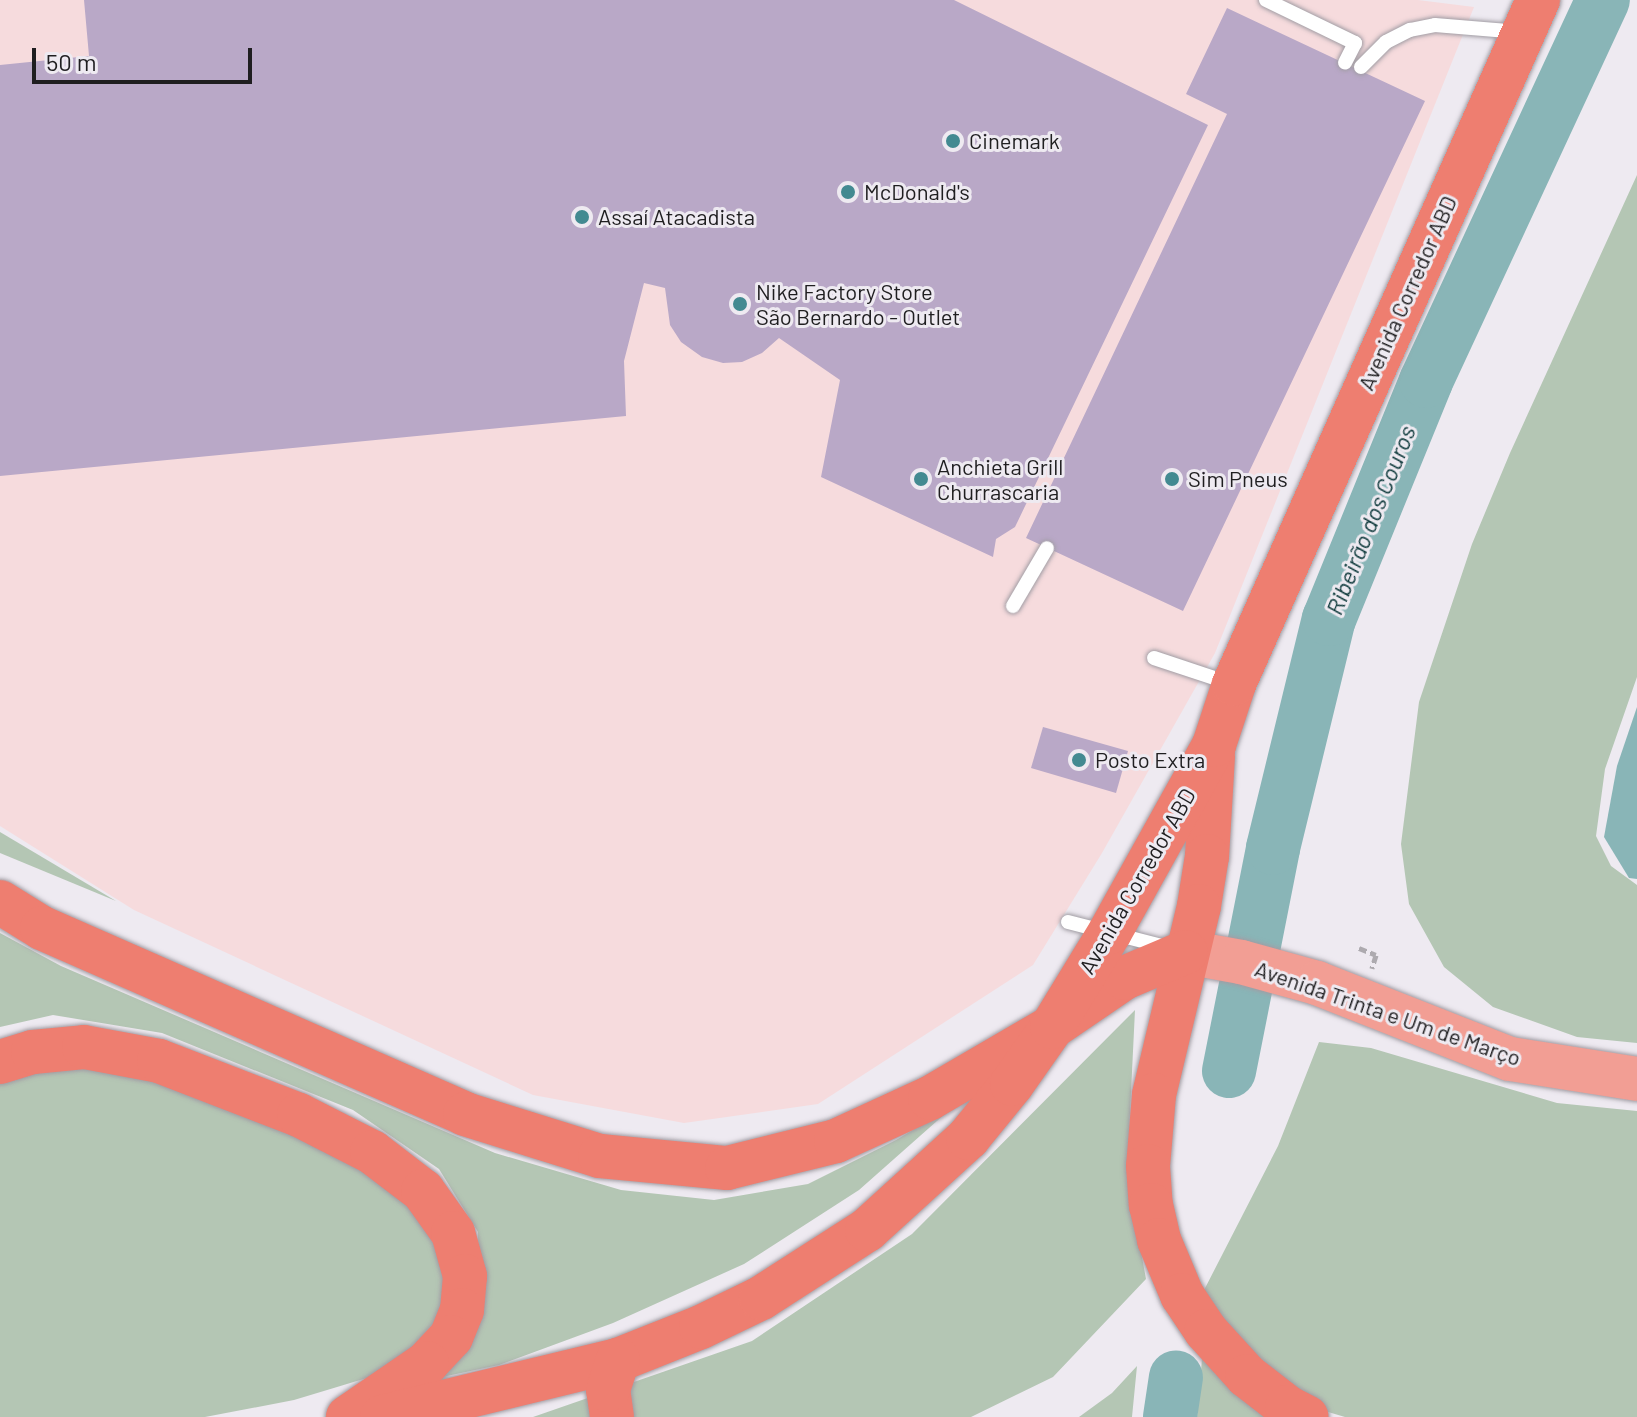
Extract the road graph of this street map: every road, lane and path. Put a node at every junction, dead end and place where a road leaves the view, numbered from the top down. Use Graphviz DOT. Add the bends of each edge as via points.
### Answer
graph roads {
  1 [pos="1266,0"];
  2 [pos="1531,16"];
  3 [pos="1345,63"];
  4 [pos="1361,67"];
  5 [pos="1047,548"];
  6 [pos="1013,606"];
  7 [pos="1154,658"];
  8 [pos="1234,684"];
  9 [pos="1214,745"];
  10 [pos="0,902"];
  11 [pos="1068,922"];
  12 [pos="1110,932"];
  13 [pos="1359,948"];
  14 [pos="1199,953"];
  15 [pos="1370,973"];
  16 [pos="1052,1027"];
  17 [pos="0,1062"];
  18 [pos="1637,1079"];
  19 [pos="618,1360"];
  20 [pos="348,1417"];
  21 [pos="382,1417"];
  22 [pos="612,1417"];
  23 [pos="1307,1417"];
  1 -- 3 [label="lane" via="1355,43"];
  2 -- 4 [label="lane" via="1410,30 1386,42"];
  2 -- 8 [label="highway, Avenida Corredor ABD"];
  5 -- 6 [label="lane"];
  7 -- 8 [label="lane"];
  8 -- 9 [label="highway, Avenida Corredor ABD"];
  9 -- 12 [label="highway, Avenida Corredor ABD"];
  9 -- 14 [label="highway"];
  10 -- 16 [label="highway" via="42,928 465,1114 600,1156 727,1168 836,1141 930,1098"];
  11 -- 12 [label="lane"];
  12 -- 14 [label="lane"];
  12 -- 16 [label="highway, Avenida Corredor ABD"];
  13 -- 15 [label="path" via="1376,955"];
  14 -- 16 [label="highway" via="1124,978"];
  14 -- 18 [label="main road, Avenida Trinta e Um de Março" via="1287,973 1510,1059"];
  14 -- 23 [label="highway" via="1154,1095 1148,1166 1159,1240 1182,1295 1206,1331 1247,1376"];
  16 -- 19 [label="highway, Avenida Corredor ABD" via="968,1138 867,1230 761,1298"];
  17 -- 20 [label="highway" via="33,1052 84,1047 159,1061 299,1115 372,1152 423,1191 453,1233 465,1276 462,1310 451,1337 427,1363"];
  19 -- 21 [label="highway, Avenida Corredor ABD"];
  19 -- 22 [label="highway" via="608,1390"];
}
